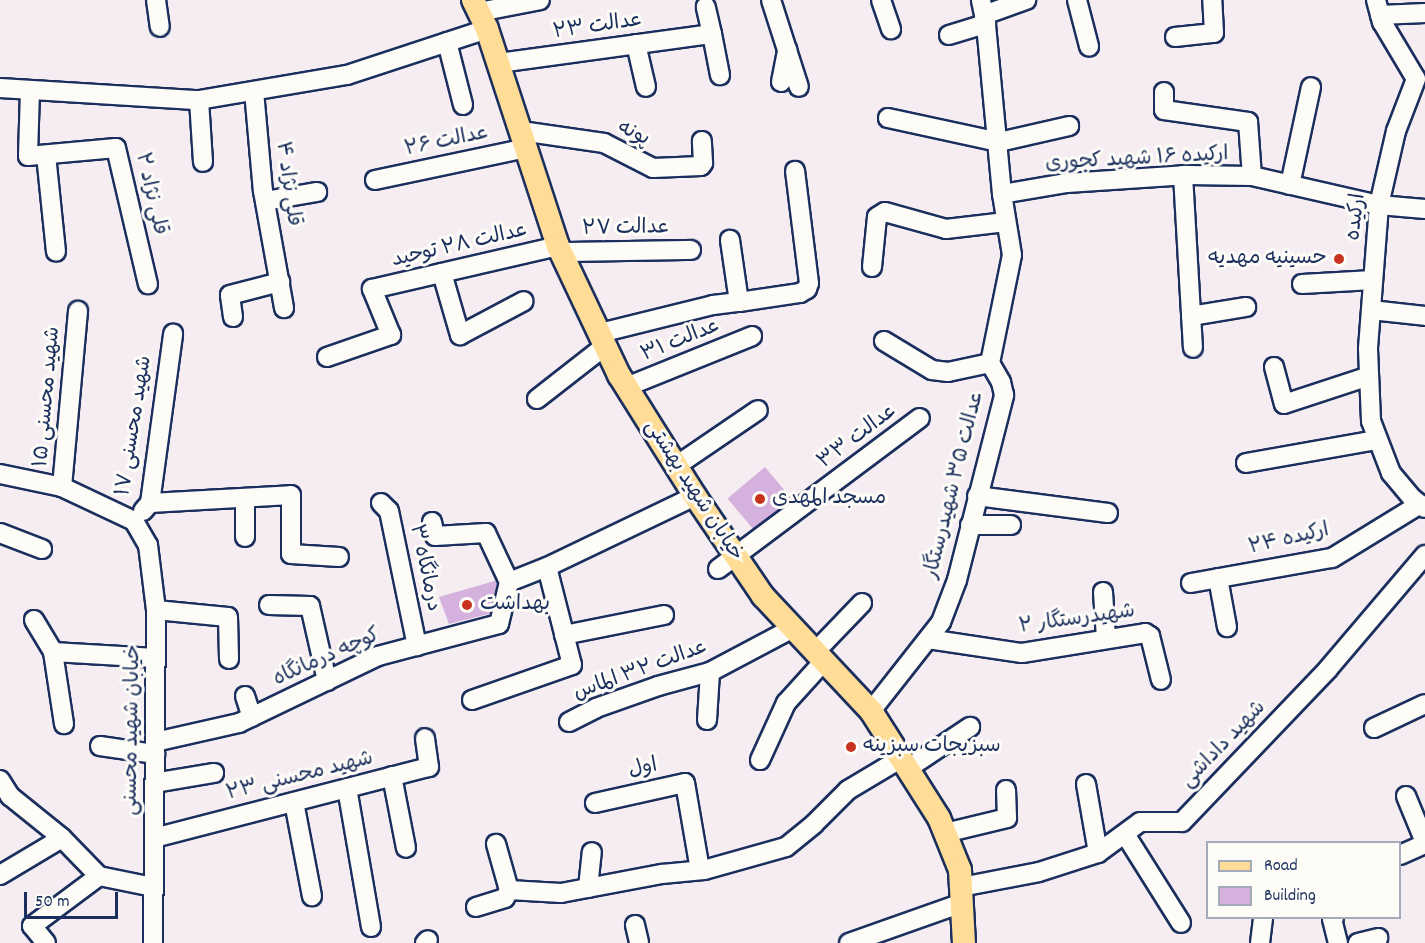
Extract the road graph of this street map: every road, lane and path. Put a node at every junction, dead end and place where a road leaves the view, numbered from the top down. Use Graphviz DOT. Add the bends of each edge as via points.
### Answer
graph roads {
  1 [pos="156,0"];
  2 [pos="540,0"];
  3 [pos="771,0"];
  4 [pos="881,0"];
  5 [pos="1026,0"];
  6 [pos="1077,0"];
  7 [pos="1212,0"];
  8 [pos="706,7"];
  9 [pos="1378,8"];
  10 [pos="984,13"];
  11 [pos="1425,13"];
  12 [pos="480,14"];
  13 [pos="160,27"];
  14 [pos="891,29"];
  15 [pos="712,34"];
  16 [pos="949,35"];
  17 [pos="1175,37"];
  18 [pos="447,42"];
  19 [pos="636,44"];
  20 [pos="1089,46"];
  21 [pos="787,49"];
  22 [pos="499,63"];
  23 [pos="720,75"];
  24 [pos="1420,81"];
  25 [pos="781,82"];
  26 [pos="645,87"];
  27 [pos="799,87"];
  28 [pos="1311,87"];
  29 [pos="0,88"];
  30 [pos="30,91"];
  31 [pos="254,91"];
  32 [pos="1164,92"];
  33 [pos="199,100"];
  34 [pos="463,105"];
  35 [pos="888,118"];
  36 [pos="1069,126"];
  37 [pos="524,140"];
  38 [pos="702,141"];
  39 [pos="999,142"];
  40 [pos="46,155"];
  41 [pos="203,162"];
  42 [pos="795,171"];
  43 [pos="1183,175"];
  44 [pos="1252,176"];
  45 [pos="375,180"];
  46 [pos="1290,185"];
  47 [pos="317,192"];
  48 [pos="1002,194"];
  49 [pos="265,201"];
  50 [pos="1379,205"];
  51 [pos="1425,208"];
  52 [pos="1006,222"];
  53 [pos="730,240"];
  54 [pos="560,249"];
  55 [pos="691,250"];
  56 [pos="56,251"];
  57 [pos="872,267"];
  58 [pos="442,273"];
  59 [pos="1373,280"];
  60 [pos="280,282"];
  61 [pos="147,284"];
  62 [pos="1302,284"];
  63 [pos="524,301"];
  64 [pos="739,302"];
  65 [pos="284,308"];
  66 [pos="1246,308"];
  67 [pos="1371,310"];
  68 [pos="78,311"];
  69 [pos="233,316"];
  70 [pos="1191,316"];
  71 [pos="1425,316"];
  72 [pos="173,334"];
  73 [pos="752,336"];
  74 [pos="603,339"];
  75 [pos="884,341"];
  76 [pos="1193,348"];
  77 [pos="327,357"];
  78 [pos="990,363"];
  79 [pos="1274,367"];
  80 [pos="1369,376"];
  81 [pos="626,387"];
  82 [pos="537,399"];
  83 [pos="758,410"];
  84 [pos="920,418"];
  85 [pos="1377,440"];
  86 [pos="1246,463"];
  87 [pos="676,466"];
  88 [pos="0,474"];
  89 [pos="62,487"];
  90 [pos="695,496"];
  91 [pos="978,496"];
  92 [pos="244,498"];
  93 [pos="150,503"];
  94 [pos="381,503"];
  95 [pos="1422,506"];
  96 [pos="1108,513"];
  97 [pos="134,521"];
  98 [pos="432,522"];
  99 [pos="970,525"];
  100 [pos="1011,525"];
  101 [pos="0,533"];
  102 [pos="245,537"];
  103 [pos="42,549"];
  104 [pos="1425,555"];
  105 [pos="339,557"];
  106 [pos="727,564"];
  107 [pos="547,567"];
  108 [pos="1218,578"];
  109 [pos="509,582"];
  110 [pos="1191,583"];
  111 [pos="1103,592"];
  112 [pos="862,603"];
  113 [pos="268,605"];
  114 [pos="156,610"];
  115 [pos="664,615"];
  116 [pos="34,620"];
  117 [pos="1227,627"];
  118 [pos="793,628"];
  119 [pos="564,635"];
  120 [pos="928,639"];
  121 [pos="1106,639"];
  122 [pos="417,646"];
  123 [pos="54,652"];
  124 [pos="820,656"];
  125 [pos="156,658"];
  126 [pos="229,658"];
  127 [pos="710,672"];
  128 [pos="1161,680"];
  129 [pos="327,681"];
  130 [pos="245,696"];
  131 [pos="472,700"];
  132 [pos="1425,704"];
  133 [pos="871,711"];
  134 [pos="246,720"];
  135 [pos="707,720"];
  136 [pos="569,722"];
  137 [pos="64,724"];
  138 [pos="970,727"];
  139 [pos="1374,728"];
  140 [pos="425,738"];
  141 [pos="100,746"];
  142 [pos="155,748"];
  143 [pos="760,760"];
  144 [pos="904,764"];
  145 [pos="214,773"];
  146 [pos="392,776"];
  147 [pos="0,780"];
  148 [pos="154,783"];
  149 [pos="1086,784"];
  150 [pos="347,788"];
  151 [pos="1006,790"];
  152 [pos="1406,796"];
  153 [pos="294,801"];
  154 [pos="595,803"];
  155 [pos="945,833"];
  156 [pos="1125,834"];
  157 [pos="62,838"];
  158 [pos="154,838"];
  159 [pos="1425,843"];
  160 [pos="496,844"];
  161 [pos="406,848"];
  162 [pos="592,852"];
  163 [pos="1098,853"];
  164 [pos="1401,855"];
  165 [pos="700,870"];
  166 [pos="0,875"];
  167 [pos="99,876"];
  168 [pos="153,887"];
  169 [pos="588,888"];
  170 [pos="509,890"];
  171 [pos="962,895"];
  172 [pos="312,896"];
  173 [pos="476,907"];
  174 [pos="1263,919"];
  175 [pos="1332,919"];
  176 [pos="1181,923"];
  177 [pos="635,925"];
  178 [pos="371,927"];
  179 [pos="1378,938"];
  180 [pos="46,943"];
  181 [pos="153,943"];
  182 [pos="639,943"];
  183 [pos="849,943"];
  184 [pos="964,943"];
  185 [pos="1260,943"];
  186 [pos="1338,943"];
  187 [pos="1358,943"];
  1 -- 13 [label="street"];
  2 -- 12 [label="street"];
  3 -- 21 [label="street"];
  4 -- 14 [label="street"];
  5 -- 10 [label="street"];
  6 -- 20 [label="street"];
  7 -- 17 [label="street" via="1214,33"];
  8 -- 15 [label="street"];
  9 -- 11 [label="street"];
  9 -- 24 [label="street, ارکیده"];
  10 -- 16 [label="street"];
  10 -- 39 [label="street, عدالت ۳۵ شهیدرستگار"];
  12 -- 18 [label="street"];
  12 -- 22 [label="main road, خیابان شهید بهشتی"];
  15 -- 19 [label="street, عدالت ۲۳"];
  15 -- 23 [label="street"];
  18 -- 31 [label="street" via="347,75"];
  18 -- 34 [label="street"];
  19 -- 22 [label="street, عدالت ۲۳"];
  19 -- 26 [label="street"];
  21 -- 25 [label="street"];
  21 -- 27 [label="street"];
  22 -- 37 [label="main road, خیابان شهید بهشتی"];
  24 -- 50 [label="street, ارکیده" via="1395,131"];
  28 -- 46 [label="street"];
  29 -- 30 [label="street"];
  30 -- 33 [label="street"];
  30 -- 40 [label="street" via="28,156"];
  31 -- 33 [label="street"];
  31 -- 49 [label="street, قلی نژاد ۴"];
  32 -- 44 [label="street" via="1164,110 1248,122"];
  33 -- 41 [label="street"];
  35 -- 39 [label="street"];
  36 -- 39 [label="street"];
  37 -- 38 [label="street, پونه" via="604,143 652,168 701,166"];
  37 -- 45 [label="street, عدالت ۲۶"];
  37 -- 54 [label="main road, خیابان شهید بهشتی"];
  39 -- 48 [label="street, عدالت ۳۵ شهیدرستگار"];
  40 -- 56 [label="street"];
  40 -- 61 [label="street, قلی نژاد ۲" via="116,148"];
  42 -- 64 [label="street" via="807,289"];
  43 -- 44 [label="street, ارکیده ۱۶ شهید کجوری"];
  43 -- 48 [label="street, ارکیده ۱۶ شهید کجوری" via="1067,183"];
  43 -- 70 [label="street"];
  44 -- 46 [label="street, ارکیده ۱۶ شهید کجوری"];
  46 -- 50 [label="street, ارکیده ۱۶ شهید کجوری"];
  47 -- 49 [label="street"];
  48 -- 52 [label="street, عدالت ۳۵ شهیدرستگار"];
  49 -- 60 [label="street, قلی نژاد ۴"];
  50 -- 51 [label="street, ارکیده ۱۶ شهید کجوری"];
  50 -- 59 [label="street, ارکیده"];
  52 -- 57 [label="street" via="946,229 885,212 877,217"];
  52 -- 78 [label="street, عدالت ۳۵ شهیدرستگار" via="1011,261"];
  53 -- 64 [label="street"];
  54 -- 55 [label="street, عدالت ۲۷"];
  54 -- 58 [label="street, عدالت ۲۸ توحید"];
  54 -- 74 [label="main road, خیابان شهید بهشتی"];
  58 -- 63 [label="street" via="460,335"];
  58 -- 77 [label="street, عدالت ۲۸ توحید" via="372,289 391,335"];
  59 -- 62 [label="street"];
  59 -- 67 [label="street, ارکیده"];
  60 -- 65 [label="street, قلی نژاد ۴"];
  60 -- 69 [label="street" via="230,295"];
  64 -- 74 [label="street" via="713,305"];
  66 -- 70 [label="street"];
  67 -- 71 [label="street"];
  67 -- 80 [label="street, ارکیده"];
  68 -- 89 [label="street, شهید محسنی ۱۵"];
  70 -- 76 [label="street"];
  72 -- 93 [label="street, شهید محسنی ۱۷"];
  73 -- 81 [label="street, عدالت ۳۱"];
  74 -- 81 [label="main road, خیابان شهید بهشتی"];
  74 -- 82 [label="street"];
  75 -- 78 [label="street" via="932,370 948,372"];
  78 -- 91 [label="street, عدالت ۳۵ شهیدرستگار" via="1004,395"];
  79 -- 80 [label="street" via="1284,404"];
  80 -- 85 [label="street, ارکیده" via="1371,421"];
  81 -- 87 [label="main road, خیابان شهید بهشتی"];
  83 -- 87 [label="street"];
  84 -- 106 [label="street, عدالت ۳۳"];
  85 -- 86 [label="street"];
  85 -- 95 [label="street, ارکیده" via="1391,473"];
  87 -- 90 [label="main road, خیابان شهید بهشتی"];
  88 -- 89 [label="street"];
  89 -- 97 [label="street"];
  90 -- 106 [label="main road, خیابان شهید بهشتی"];
  90 -- 107 [label="street"];
  91 -- 96 [label="street"];
  91 -- 99 [label="street, عدالت ۳۵ شهیدرستگار"];
  92 -- 93 [label="street"];
  92 -- 102 [label="street"];
  92 -- 105 [label="street" via="291,495 291,554"];
  93 -- 97 [label="street, شهید محسنی ۱۷"];
  94 -- 122 [label="street, درمانگاه ۳" via="389,511"];
  95 -- 108 [label="street, ارکیده ۲۴" via="1332,558"];
  97 -- 114 [label="street, خیابان شهید محسنی" via="148,545"];
  98 -- 109 [label="street" via="435,536 486,533"];
  99 -- 100 [label="street"];
  99 -- 120 [label="street, عدالت ۳۵ شهیدرستگار" via="957,580 941,622"];
  101 -- 103 [label="street"];
  104 -- 156 [label="street, شهید داداشی" via="1328,669 1182,822 1140,822"];
  106 -- 118 [label="main road, خیابان شهید بهشتی"];
  107 -- 109 [label="street"];
  107 -- 119 [label="street"];
  108 -- 110 [label="street, ارکیده ۲۴"];
  108 -- 117 [label="street"];
  109 -- 122 [label="street, کوچه درمانگاه" via="499,624"];
  111 -- 121 [label="street"];
  112 -- 124 [label="street"];
  113 -- 129 [label="street" via="309,606"];
  114 -- 125 [label="street, خیابان شهید محسنی"];
  114 -- 126 [label="street" via="228,617"];
  115 -- 119 [label="street"];
  116 -- 123 [label="street"];
  118 -- 124 [label="main road, خیابان شهید بهشتی"];
  118 -- 127 [label="street, عدالت ۳۲ الماس"];
  119 -- 131 [label="street" via="572,665"];
  120 -- 121 [label="street, شهیدرستگار ۲" via="1023,653"];
  120 -- 133 [label="street, عدالت ۳۵ شهیدرستگار"];
  121 -- 128 [label="street, شهیدرستگار ۲" via="1149,634"];
  122 -- 129 [label="street, کوچه درمانگاه" via="378,656"];
  123 -- 125 [label="street"];
  123 -- 137 [label="street"];
  124 -- 133 [label="main road, خیابان شهید بهشتی"];
  124 -- 143 [label="street" via="786,703"];
  125 -- 142 [label="street, خیابان شهید محسنی"];
  127 -- 135 [label="street"];
  127 -- 136 [label="street, عدالت ۳۲ الماس" via="658,686"];
  129 -- 134 [label="street, کوچه درمانگاه"];
  130 -- 134 [label="street"];
  132 -- 139 [label="street"];
  133 -- 144 [label="main road, خیابان شهید بهشتی"];
  134 -- 142 [label="street, کوچه درمانگاه"];
  138 -- 144 [label="street"];
  140 -- 146 [label="street, شهید محسنی ۲۳" via="429,767"];
  141 -- 142 [label="street"];
  142 -- 148 [label="street, خیابان شهید محسنی"];
  144 -- 155 [label="main road, خیابان شهید بهشتی"];
  144 -- 165 [label="street" via="848,790 786,847"];
  145 -- 148 [label="street"];
  146 -- 150 [label="street, شهید محسنی ۲۳"];
  146 -- 161 [label="street"];
  147 -- 157 [label="street" via="9,796"];
  148 -- 158 [label="street, خیابان شهید محسنی"];
  149 -- 163 [label="street"];
  150 -- 153 [label="street, شهید محسنی ۲۳"];
  150 -- 178 [label="street"];
  151 -- 155 [label="street" via="1007,818"];
  152 -- 159 [label="street"];
  153 -- 158 [label="street, شهید محسنی ۲۳"];
  153 -- 172 [label="street"];
  154 -- 165 [label="street, اول" via="685,783"];
  155 -- 171 [label="main road, خیابان شهید بهشتی" via="960,870"];
  156 -- 163 [label="street"];
  156 -- 176 [label="street"];
  157 -- 166 [label="street"];
  157 -- 167 [label="street"];
  158 -- 168 [label="street, خیابان شهید محسنی"];
  159 -- 164 [label="street"];
  160 -- 170 [label="street"];
  162 -- 169 [label="street"];
  163 -- 171 [label="street"];
  165 -- 169 [label="street"];
  167 -- 168 [label="street"];
  167 -- 180 [label="street" via="32,926"];
  168 -- 181 [label="street, خیابان شهید محسنی"];
  169 -- 170 [label="street" via="561,893"];
  170 -- 173 [label="street" via="505,898"];
  171 -- 183 [label="street"];
  171 -- 184 [label="main road, خیابان شهید بهشتی"];
  174 -- 185 [label="street"];
  175 -- 186 [label="street"];
  177 -- 182 [label="street"];
  179 -- 187 [label="street"];
}
